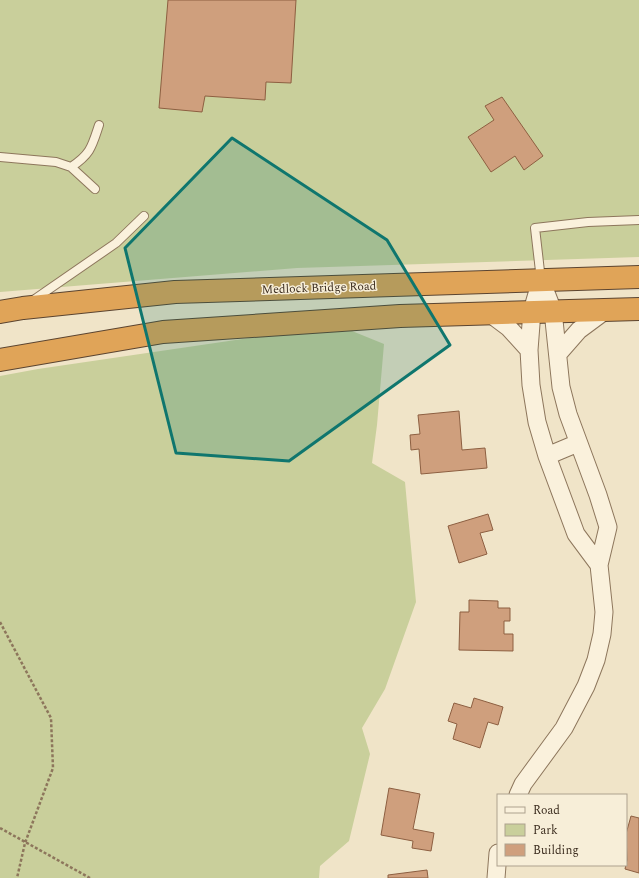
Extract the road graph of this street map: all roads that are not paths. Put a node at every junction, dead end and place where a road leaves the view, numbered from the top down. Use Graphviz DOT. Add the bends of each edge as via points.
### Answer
graph roads {
  1 [pos="99,125"];
  2 [pos="0,158"];
  3 [pos="71,167"];
  4 [pos="95,190"];
  5 [pos="144,216"];
  6 [pos="639,220"];
  7 [pos="639,277"];
  8 [pos="541,280"];
  9 [pos="23,308"];
  10 [pos="639,309"];
  11 [pos="606,310"];
  12 [pos="543,311"];
  13 [pos="0,312"];
  14 [pos="490,313"];
  15 [pos="529,350"];
  16 [pos="558,354"];
  17 [pos="0,360"];
  18 [pos="578,443"];
  19 [pos="547,456"];
  20 [pos="599,565"];
  21 [pos="518,794"];
  22 [pos="497,866"];
  23 [pos="496,878"];
  1 -- 3 [label="lane" via="90,151"];
  2 -- 3 [label="lane" via="56,162"];
  3 -- 4 [label="lane"];
  5 -- 9 [label="lane" via="116,244"];
  6 -- 8 [label="lane" via="535,228"];
  7 -- 8 [label="highway, Medlock Bridge Road"];
  8 -- 9 [label="highway, Medlock Bridge Road" via="175,292"];
  8 -- 12 [label="street"];
  9 -- 13 [label="highway, Medlock Bridge Road"];
  10 -- 11 [label="highway"];
  11 -- 12 [label="highway"];
  11 -- 16 [label="street" via="579,330"];
  12 -- 14 [label="highway"];
  12 -- 15 [label="street"];
  12 -- 16 [label="street"];
  14 -- 15 [label="street" via="509,328"];
  14 -- 17 [label="highway" via="400,316 163,332"];
  15 -- 19 [label="street" via="537,422"];
  16 -- 18 [label="street" via="561,387"];
  18 -- 19 [label="street"];
  18 -- 20 [label="street" via="608,527"];
  19 -- 20 [label="street" via="576,534"];
  20 -- 21 [label="street" via="604,612 596,660 586,686 564,728"];
  22 -- 23 [label="street"];
}
